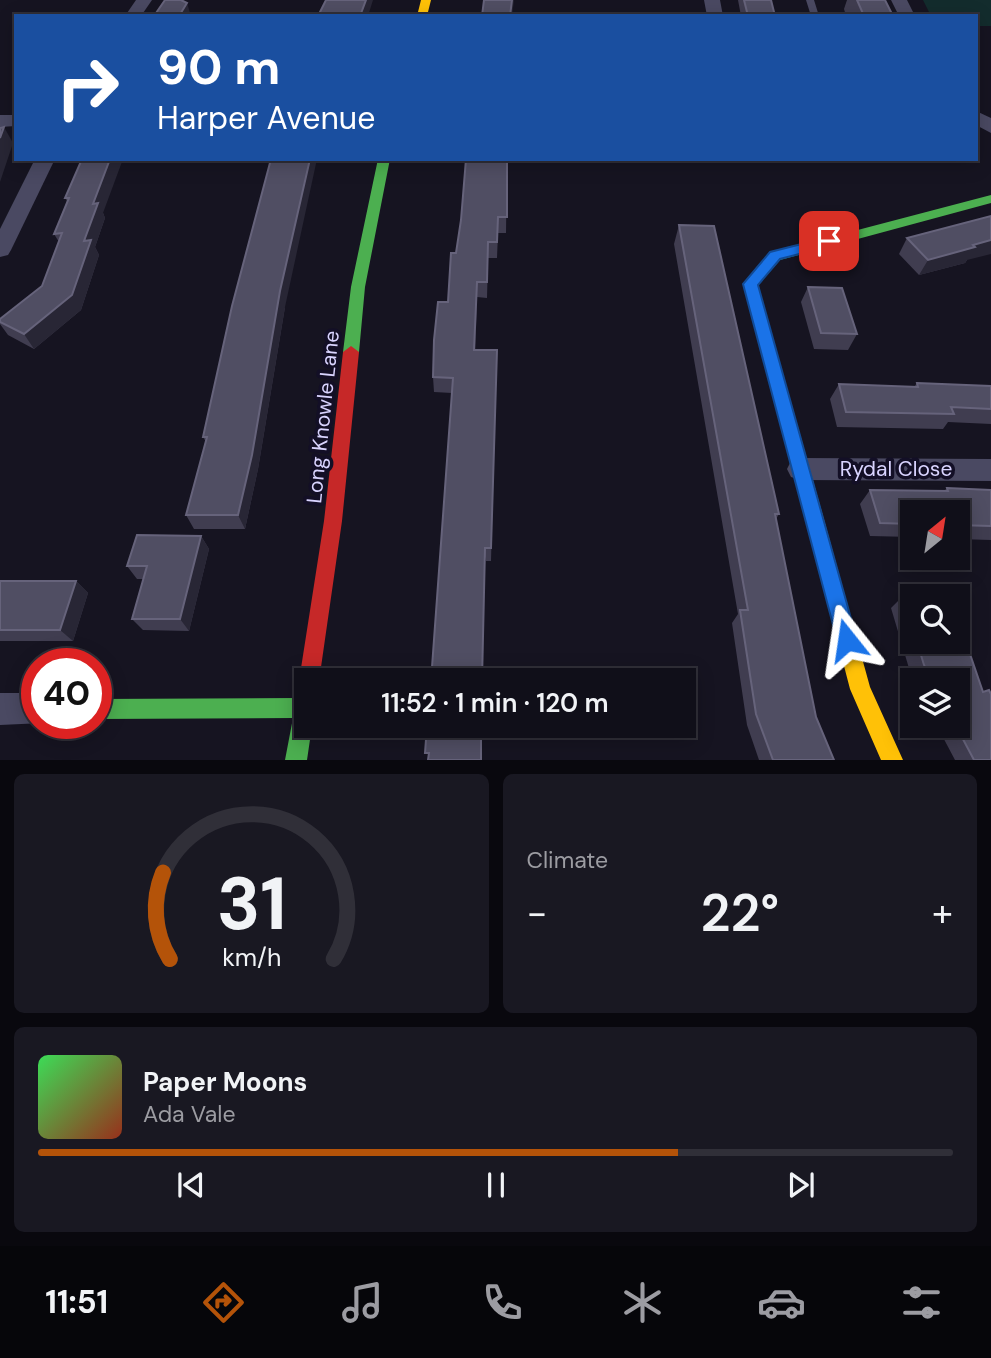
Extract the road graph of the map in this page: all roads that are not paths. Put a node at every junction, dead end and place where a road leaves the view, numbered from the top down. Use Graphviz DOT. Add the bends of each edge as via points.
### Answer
graph roads {
  1 [pos="44,161"];
  2 [pos="384,161"];
  3 [pos="991,199"];
  4 [pos="0,250"];
  5 [pos="800,469"];
  6 [pos="991,470"];
  7 [pos="311,668"];
  8 [pos="294,705"];
  9 [pos="0,709"];
  10 [pos="21,709"];
  11 [pos="112,709"];
  12 [pos="300,738"];
  13 [pos="296,760"];
  14 [pos="892,760"];
  1 -- 4 [label="street"];
  2 -- 7 [label="street, Long Knowle Lane" via="358,287"];
  3 -- 5 [label="street" via="775,256 751,284"];
  5 -- 6 [label="street, Rydal Close"];
  5 -- 14 [label="street" via="860,689"];
  8 -- 11 [label="street"];
  9 -- 10 [label="street"];
  12 -- 13 [label="street"];
}
